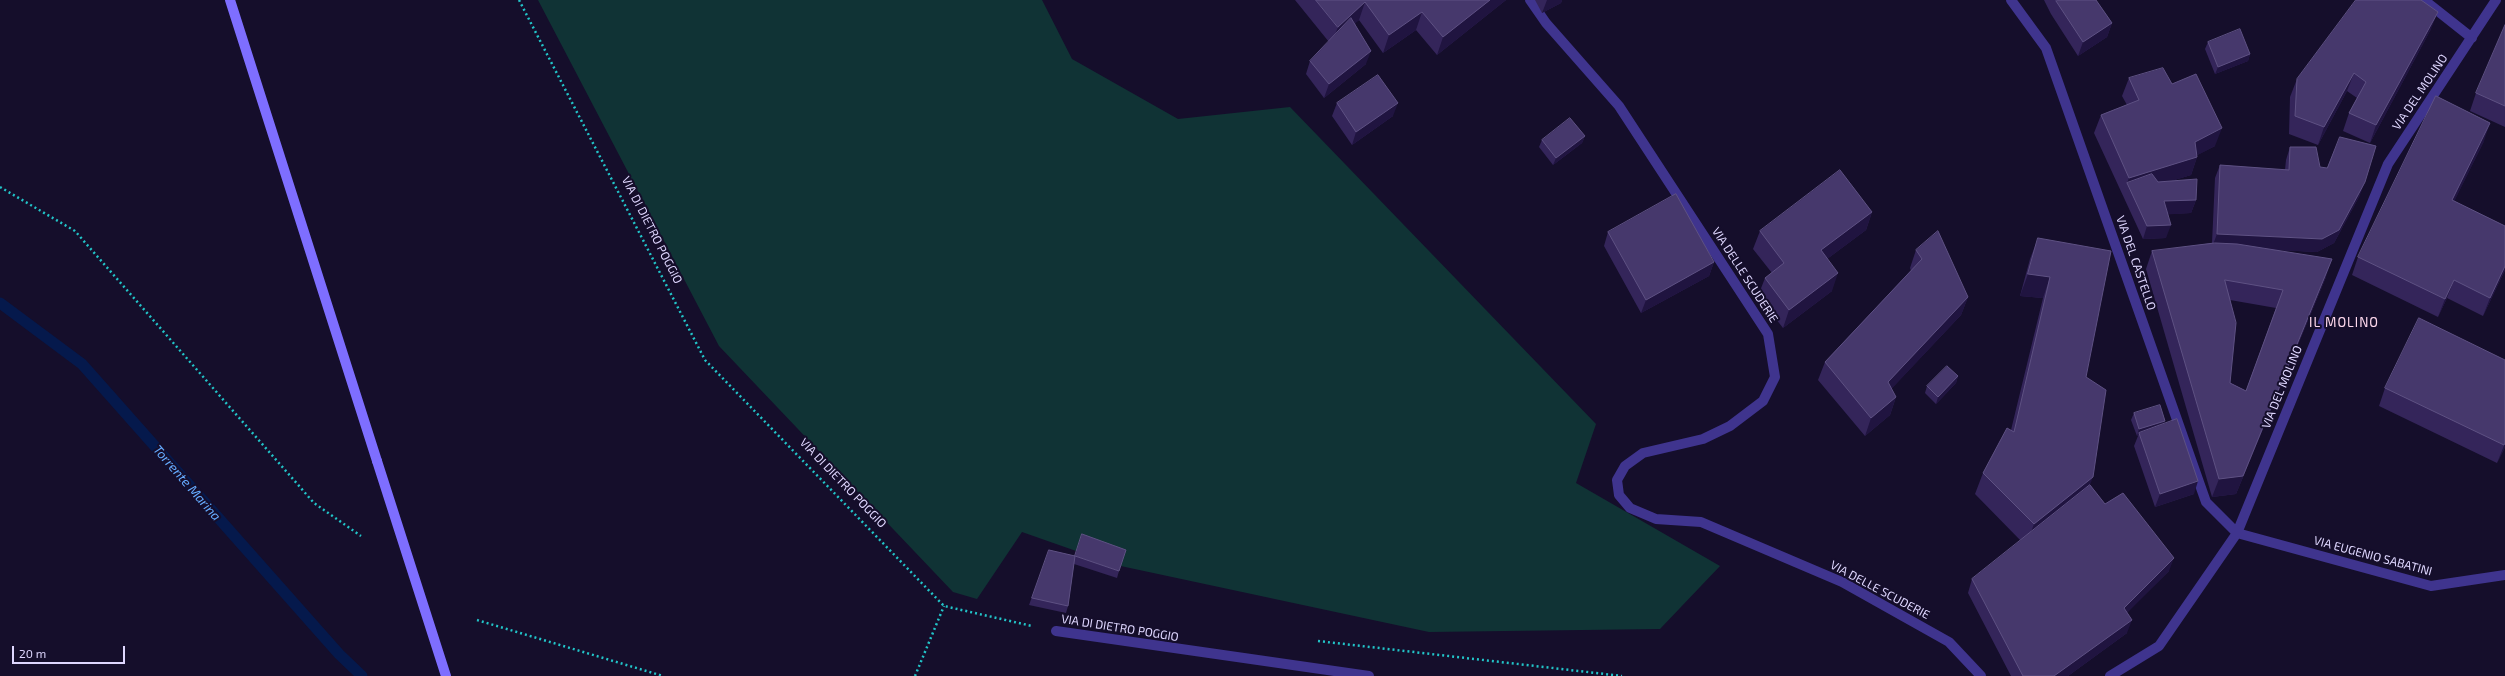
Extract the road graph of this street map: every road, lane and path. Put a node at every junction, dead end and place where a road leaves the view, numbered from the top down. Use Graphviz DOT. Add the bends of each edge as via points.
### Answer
graph roads {
  1 [pos="230,0"];
  2 [pos="519,0"];
  3 [pos="1530,0"];
  4 [pos="2011,0"];
  5 [pos="2424,0"];
  6 [pos="2496,0"];
  7 [pos="2472,38"];
  8 [pos="0,188"];
  9 [pos="2237,534"];
  10 [pos="361,536"];
  11 [pos="2505,575"];
  12 [pos="944,606"];
  13 [pos="477,620"];
  14 [pos="1056,631"];
  15 [pos="1314,640"];
  16 [pos="446,676"];
  17 [pos="663,676"];
  18 [pos="915,676"];
  19 [pos="1369,676"];
  20 [pos="1622,676"];
  21 [pos="1981,676"];
  22 [pos="2110,676"];
  1 -- 16 [label="main road, bridge"];
  2 -- 12 [label="path, VIA DI DIETRO POGGIO" via="705,360"];
  3 -- 21 [label="street, VIA DELLE SCUDERIE" via="1546,23 1619,106 1768,334 1775,377 1763,401 1730,426 1703,439 1643,453 1625,466 1617,480 1619,495 1630,508 1656,519 1701,522 1842,582 1948,642"];
  4 -- 9 [label="street, VIA DEL CASTELLO" via="2046,48 2206,502"];
  5 -- 7 [label="street"];
  6 -- 7 [label="street, VIA DEL MOLINO"];
  7 -- 9 [label="street, VIA DEL MOLINO" via="2388,164"];
  8 -- 10 [label="path" via="75,231 314,503"];
  9 -- 11 [label="street, VIA EUGENIO SABATINI" via="2431,586"];
  9 -- 22 [label="street, VIA DEL MOLINO" via="2159,646"];
  12 -- 14 [label="path, VIA DI DIETRO POGGIO"];
  12 -- 18 [label="path"];
  13 -- 17 [label="path"];
  14 -- 19 [label="street, VIA DI DIETRO POGGIO"];
  15 -- 20 [label="path"];
}
